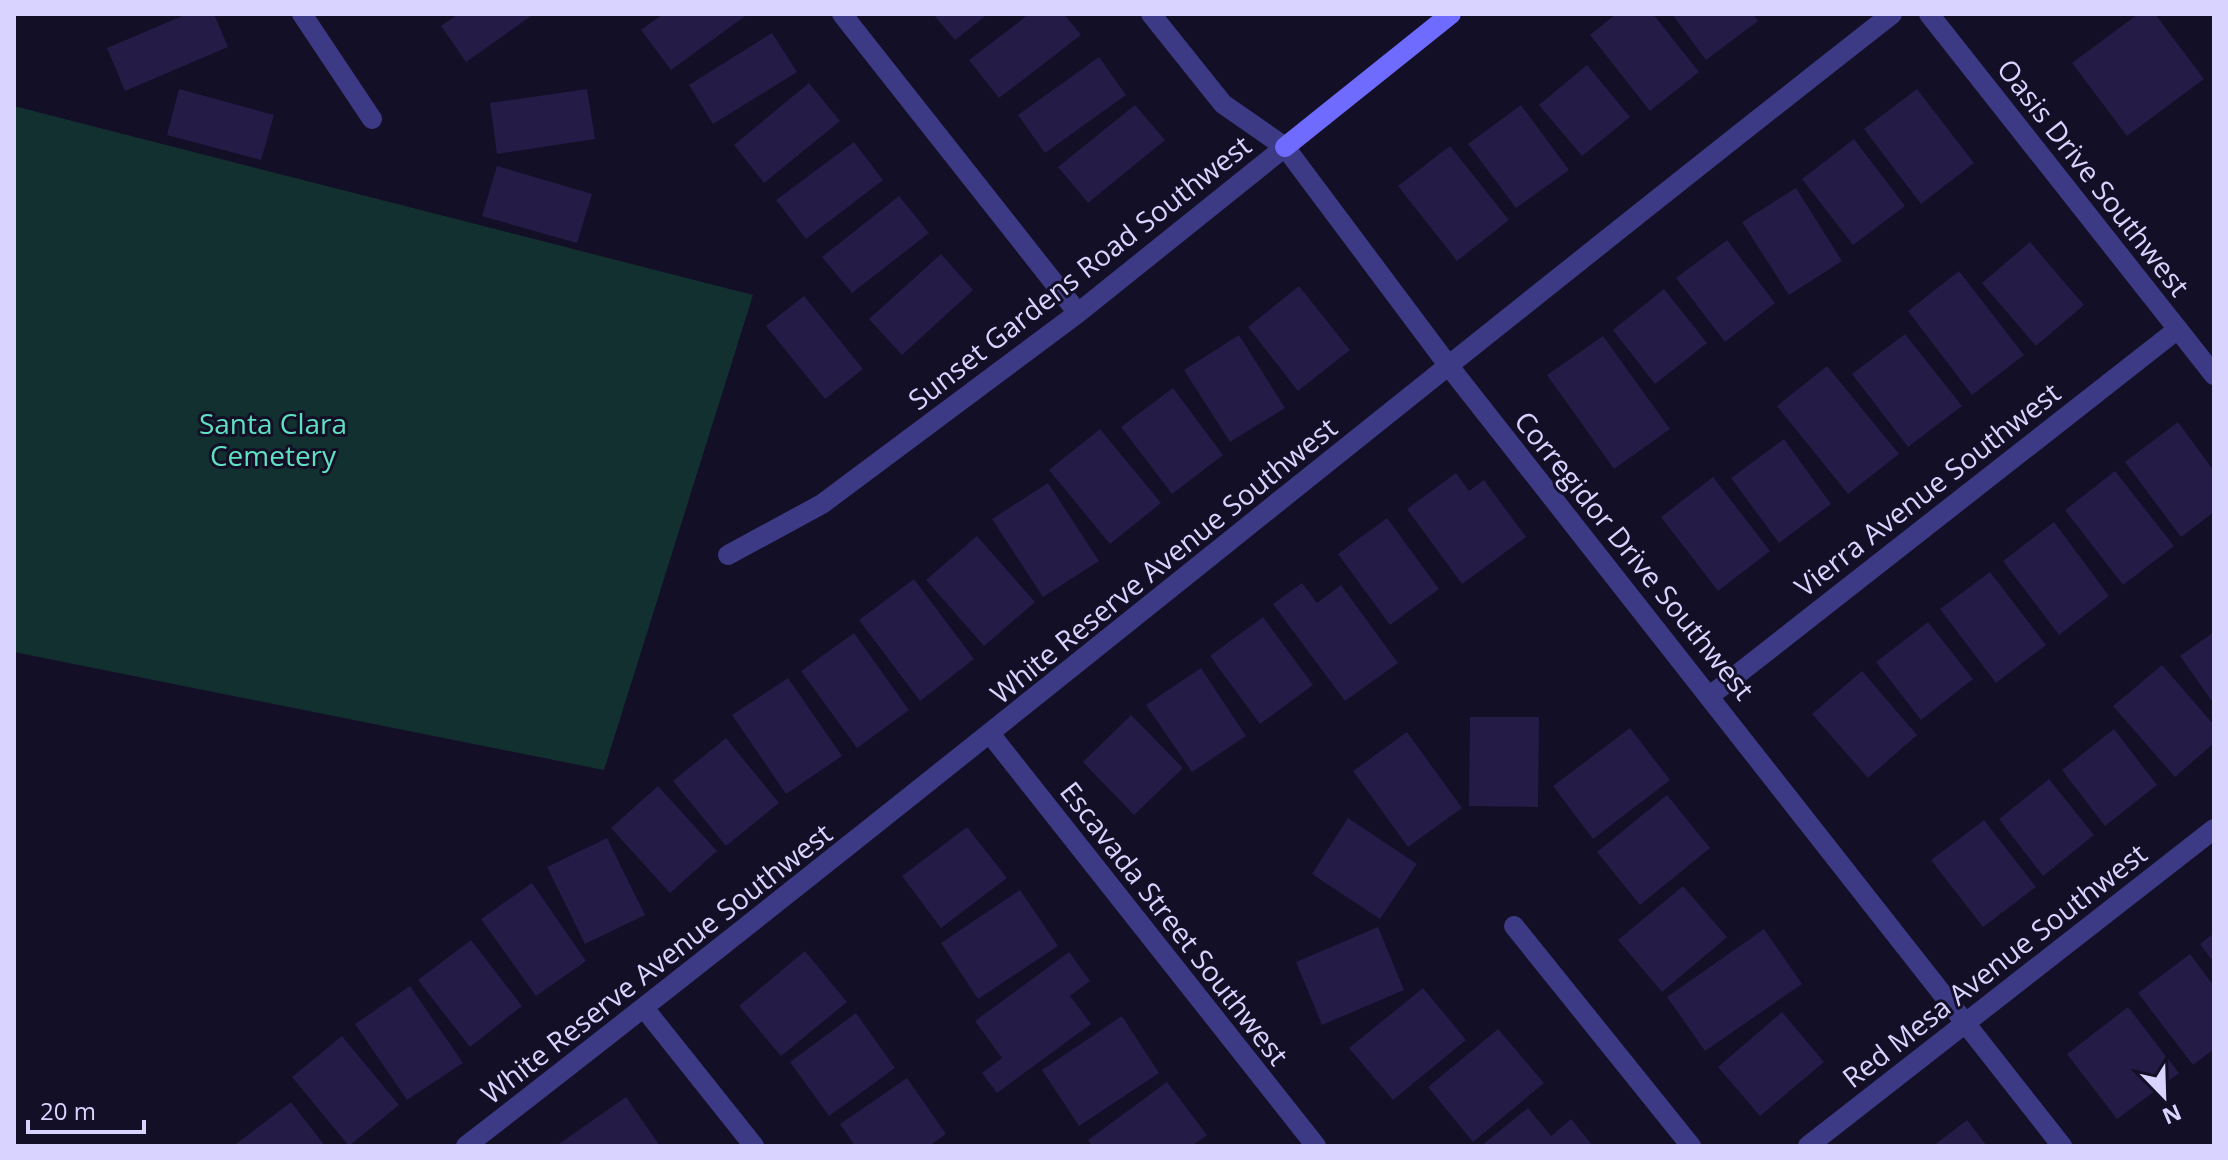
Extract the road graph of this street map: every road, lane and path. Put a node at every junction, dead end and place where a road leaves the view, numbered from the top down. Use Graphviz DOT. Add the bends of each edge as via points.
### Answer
graph roads {
  1 [pos="302,14"];
  2 [pos="842,14"];
  3 [pos="1151,14"];
  4 [pos="1451,14"];
  5 [pos="1892,14"];
  6 [pos="1929,14"];
  7 [pos="372,119"];
  8 [pos="1285,147"];
  9 [pos="1078,313"];
  10 [pos="2178,329"];
  11 [pos="1448,365"];
  12 [pos="2214,375"];
  13 [pos="728,555"];
  14 [pos="1711,695"];
  15 [pos="991,735"];
  16 [pos="2214,829"];
  17 [pos="1514,926"];
  18 [pos="644,1008"];
  19 [pos="1965,1022"];
  20 [pos="466,1146"];
  21 [pos="754,1146"];
  22 [pos="1316,1146"];
  23 [pos="1691,1146"];
  24 [pos="1808,1146"];
  25 [pos="2062,1146"];
  1 -- 7 [label="street"];
  2 -- 9 [label="street"];
  3 -- 8 [label="street, Corregidor Drive Southwest" via="1223,104"];
  4 -- 8 [label="street, Sunset Gardens Road Southwest"];
  5 -- 11 [label="street, White Reserve Avenue Southwest"];
  6 -- 10 [label="street, Oasis Drive Southwest"];
  8 -- 9 [label="street, Sunset Gardens Road Southwest"];
  8 -- 11 [label="street, Corregidor Drive Southwest"];
  9 -- 13 [label="street, Sunset Gardens Road Southwest" via="822,504"];
  10 -- 12 [label="street, Oasis Drive Southwest"];
  10 -- 14 [label="street, Vierra Avenue Southwest"];
  11 -- 14 [label="street, Corregidor Drive Southwest"];
  11 -- 15 [label="street, White Reserve Avenue Southwest"];
  14 -- 19 [label="street, Corregidor Drive Southwest"];
  15 -- 18 [label="street, White Reserve Avenue Southwest"];
  15 -- 22 [label="street, Escavada Street Southwest"];
  16 -- 19 [label="street, Red Mesa Avenue Southwest"];
  17 -- 23 [label="street"];
  18 -- 20 [label="street, White Reserve Avenue Southwest"];
  18 -- 21 [label="street"];
  19 -- 24 [label="street, Red Mesa Avenue Southwest"];
  19 -- 25 [label="street, Corregidor Drive Southwest"];
}
